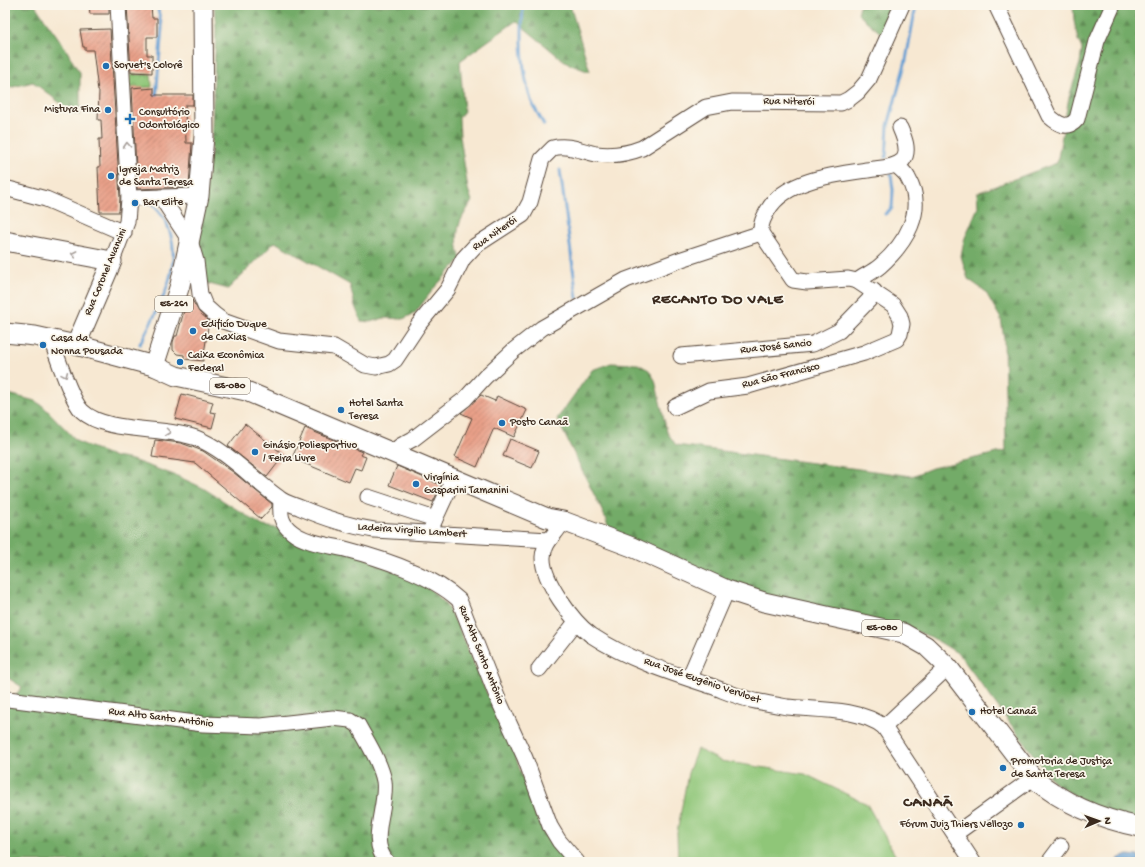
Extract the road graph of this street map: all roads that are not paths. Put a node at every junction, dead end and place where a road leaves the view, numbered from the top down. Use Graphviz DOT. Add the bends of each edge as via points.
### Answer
graph roads {
  1 [pos="118,5"];
  2 [pos="203,5"];
  3 [pos="902,5"];
  4 [pos="996,5"];
  5 [pos="1113,5"];
  6 [pos="900,128"];
  7 [pos="896,165"];
  8 [pos="5,188"];
  9 [pos="199,196"];
  10 [pos="154,197"];
  11 [pos="130,198"];
  12 [pos="124,233"];
  13 [pos="761,233"];
  14 [pos="5,241"];
  15 [pos="190,241"];
  16 [pos="112,262"];
  17 [pos="856,281"];
  18 [pos="874,291"];
  19 [pos="5,333"];
  20 [pos="51,339"];
  21 [pos="76,345"];
  22 [pos="681,356"];
  23 [pos="154,366"];
  24 [pos="676,407"];
  25 [pos="400,446"];
  26 [pos="454,478"];
  27 [pos="368,497"];
  28 [pos="281,500"];
  29 [pos="564,521"];
  30 [pos="433,525"];
  31 [pos="548,540"];
  32 [pos="727,590"];
  33 [pos="576,622"];
  34 [pos="948,667"];
  35 [pos="539,669"];
  36 [pos="688,678"];
  37 [pos="8,698"];
  38 [pos="884,727"];
  39 [pos="1033,778"];
  40 [pos="1140,827"];
  41 [pos="955,834"];
  42 [pos="1061,846"];
  43 [pos="387,862"];
  44 [pos="577,862"];
  45 [pos="973,862"];
  46 [pos="1049,862"];
  11 -- 1 [label="street, Rua Coronel Avancini, one-way"];
  2 -- 9 [label="main road, ES-261" via="204,136"];
  3 -- 15 [label="street, Rua Niterói" via="869,79 858,92 841,103 718,104 706,107 633,152 608,155 567,147 553,148 542,159 530,202 523,215 467,254 448,289 419,324 395,360 382,366 365,365 334,347 279,340 223,321 205,306 200,294 196,261"];
  4 -- 5 [label="street" via="1049,116 1057,124 1066,126 1073,124 1077,119 1098,41"];
  6 -- 7 [label="street" via="905,139 906,153"];
  7 -- 13 [label="street" via="836,175 800,185 772,202 762,223"];
  7 -- 17 [label="street" via="908,178 916,199 916,215 908,235 880,266"];
  8 -- 12 [label="street" via="46,199"];
  9 -- 10 [label="street"];
  9 -- 15 [label="main road, ES-261"];
  10 -- 11 [label="street"];
  10 -- 15 [label="street"];
  11 -- 12 [label="street, Rua Coronel Avancini"];
  12 -- 16 [label="street, Rua Coronel Avancini"];
  13 -- 17 [label="street" via="793,280"];
  13 -- 25 [label="street" via="626,280 542,328 514,350 465,399"];
  16 -- 14 [label="main road, one-way"];
  15 -- 23 [label="main road, ES-261"];
  16 -- 21 [label="main road, Rua Coronel Avancini"];
  17 -- 18 [label="street"];
  18 -- 22 [label="street, Rua José Sancio" via="869,300 839,330 813,344"];
  18 -- 24 [label="street, Rua São Francisco" via="893,305 901,320 900,334 896,339 864,353 760,383 709,391"];
  19 -- 20 [label="main road"];
  20 -- 21 [label="main road"];
  20 -- 28 [label="street, Ladeira Virgilio Lambert, one-way" via="78,406 86,414 102,422 120,426 195,438 218,450"];
  21 -- 23 [label="main road"];
  23 -- 25 [label="main road, ES-080" via="177,367 241,379"];
  23 -- 26 [label="main road, ES-080" via="176,376 246,391"];
  25 -- 29 [label="main road, ES-080" via="550,510"];
  26 -- 29 [label="main road, ES-080" via="547,518"];
  26 -- 30 [label="street"];
  27 -- 30 [label="street"];
  28 -- 30 [label="street, Ladeira Virgilio Lambert" via="348,526 392,531"];
  28 -- 44 [label="street, Rua Alto Santo Antônio" via="282,520 287,528 299,537 377,558 435,583 459,600 550,826"];
  29 -- 31 [label="street" via="559,531"];
  29 -- 32 [label="main road, ES-080" via="632,547"];
  30 -- 31 [label="street, Ladeira Virgilio Lambert"];
  31 -- 33 [label="street, Rua José Eugênio Vervloet" via="543,557 546,574"];
  32 -- 34 [label="main road, ES-080" via="764,602 903,633 926,646"];
  32 -- 36 [label="street"];
  33 -- 35 [label="street"];
  33 -- 36 [label="street, Rua José Eugênio Vervloet" via="591,635 614,648"];
  34 -- 38 [label="street"];
  34 -- 39 [label="main road, ES-080"];
  36 -- 38 [label="street, Rua José Eugênio Vervloet" via="752,700 852,713 873,719"];
  37 -- 43 [label="street, Rua Alto Santo Antônio" via="203,724 261,726 333,718 350,720 358,725 382,775 384,789 379,845 382,857"];
  38 -- 41 [label="street, Rua José Eugênio Vervloet"];
  39 -- 40 [label="main road, ES-080" via="1074,806 1122,824"];
  39 -- 41 [label="street"];
  41 -- 45 [label="street, Rua José Eugênio Vervloet"];
  42 -- 46 [label="street"];
}
